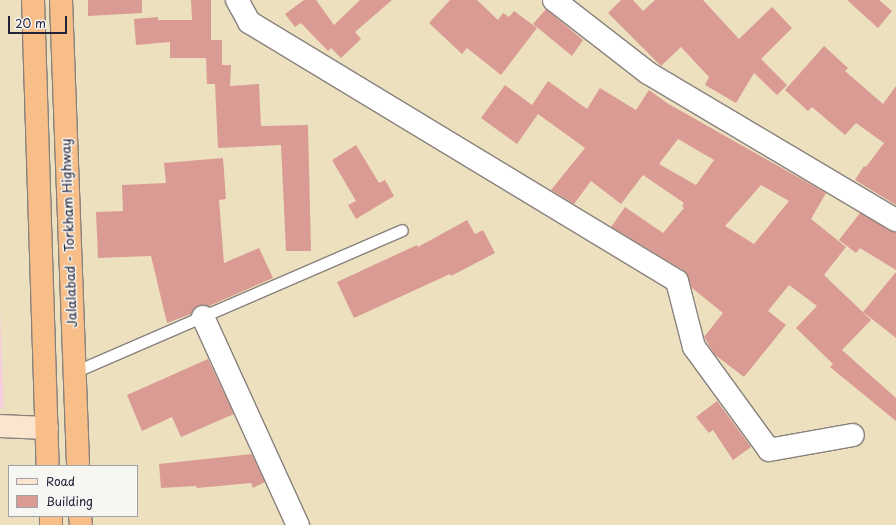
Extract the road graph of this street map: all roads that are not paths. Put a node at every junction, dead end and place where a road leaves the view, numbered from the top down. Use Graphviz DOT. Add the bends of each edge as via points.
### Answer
graph roads {
  1 [pos="33,0"];
  2 [pos="61,0"];
  3 [pos="237,0"];
  4 [pos="554,0"];
  5 [pos="896,220"];
  6 [pos="402,230"];
  7 [pos="203,317"];
  8 [pos="74,372"];
  9 [pos="0,426"];
  10 [pos="47,428"];
  11 [pos="852,435"];
  12 [pos="48,465"];
  13 [pos="78,465"];
  14 [pos="298,525"];
  1 -- 10 [label="highway"];
  2 -- 8 [label="highway, Jalalabad - Torkham Highway"];
  3 -- 11 [label="street" via="249,22 677,281 694,347 769,450"];
  4 -- 5 [label="street" via="648,73"];
  6 -- 7 [label="lane"];
  7 -- 8 [label="lane"];
  7 -- 14 [label="street"];
  8 -- 13 [label="highway, Jalalabad - Torkham Highway"];
  9 -- 10 [label="main road"];
  10 -- 12 [label="highway"];
}
